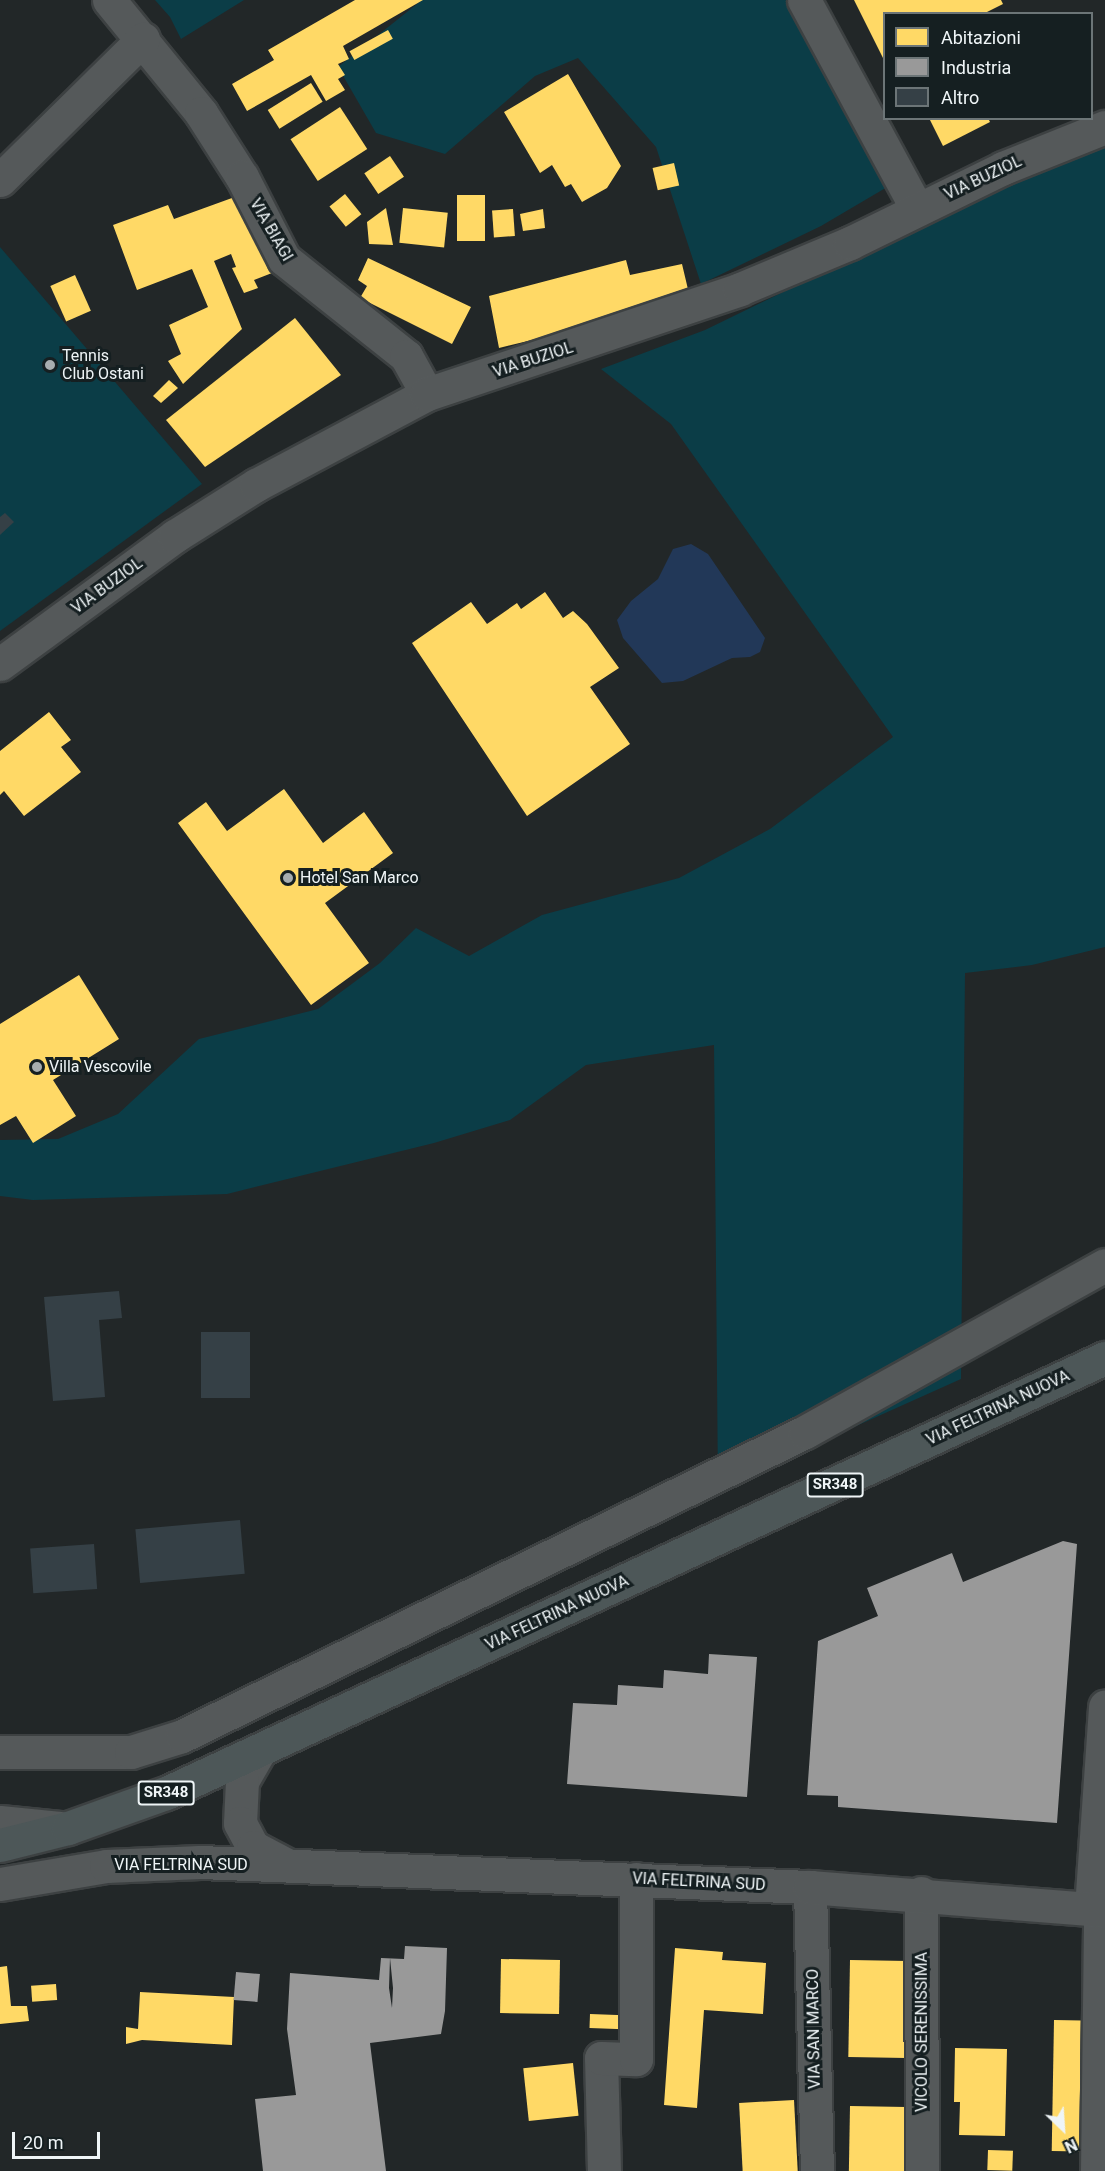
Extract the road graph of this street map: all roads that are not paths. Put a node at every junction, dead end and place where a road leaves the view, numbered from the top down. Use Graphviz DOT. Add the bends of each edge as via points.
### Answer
graph roads {
  1 [pos="109,0"];
  2 [pos="804,0"];
  3 [pos="143,39"];
  4 [pos="1105,127"];
  5 [pos="0,180"];
  6 [pos="916,209"];
  7 [pos="428,394"];
  8 [pos="0,664"];
  9 [pos="1105,1265"];
  10 [pos="1105,1358"];
  11 [pos="1105,1706"];
  12 [pos="260,1750"];
  13 [pos="0,1752"];
  14 [pos="0,1822"];
  15 [pos="68,1828"];
  16 [pos="0,1845"];
  17 [pos="292,1867"];
  18 [pos="636,1879"];
  19 [pos="0,1884"];
  20 [pos="810,1887"];
  21 [pos="921,1893"];
  22 [pos="1099,1909"];
  23 [pos="604,2171"];
  24 [pos="817,2171"];
  25 [pos="922,2171"];
  26 [pos="1097,2171"];
  1 -- 3 [label="street, VIA BIAGI"];
  2 -- 6 [label="street"];
  3 -- 5 [label="street"];
  3 -- 7 [label="street, VIA BIAGI" via="201,113 242,177 284,259 406,356"];
  4 -- 6 [label="street, VIA BUZIOL"];
  6 -- 7 [label="street, VIA BUZIOL" via="850,243 740,289"];
  7 -- 8 [label="street, VIA BUZIOL" via="215,511"];
  9 -- 13 [label="street" via="805,1432 174,1740 131,1752"];
  10 -- 12 [label="main road, VIA FELTRINA NUOVA / SR348"];
  11 -- 22 [label="street"];
  12 -- 15 [label="main road, VIA FELTRINA NUOVA / SR348" via="153,1799"];
  12 -- 17 [label="street, VIA FELTRINA SUD" via="242,1781 242,1830 253,1847"];
  14 -- 15 [label="street"];
  15 -- 16 [label="main road, VIA FELTRINA NUOVA / SR348"];
  17 -- 18 [label="street, VIA FELTRINA SUD"];
  17 -- 19 [label="street, VIA FELTRINA SUD" via="141,1863 71,1870"];
  18 -- 20 [label="street, VIA FELTRINA SUD"];
  18 -- 23 [label="street" via="636,2059 602,2058"];
  20 -- 21 [label="street, VIA FELTRINA SUD"];
  20 -- 24 [label="street, VIA SAN MARCO"];
  21 -- 22 [label="street, VIA FELTRINA SUD"];
  21 -- 25 [label="street, VICOLO SERENISSIMA"];
  22 -- 26 [label="street"];
}
